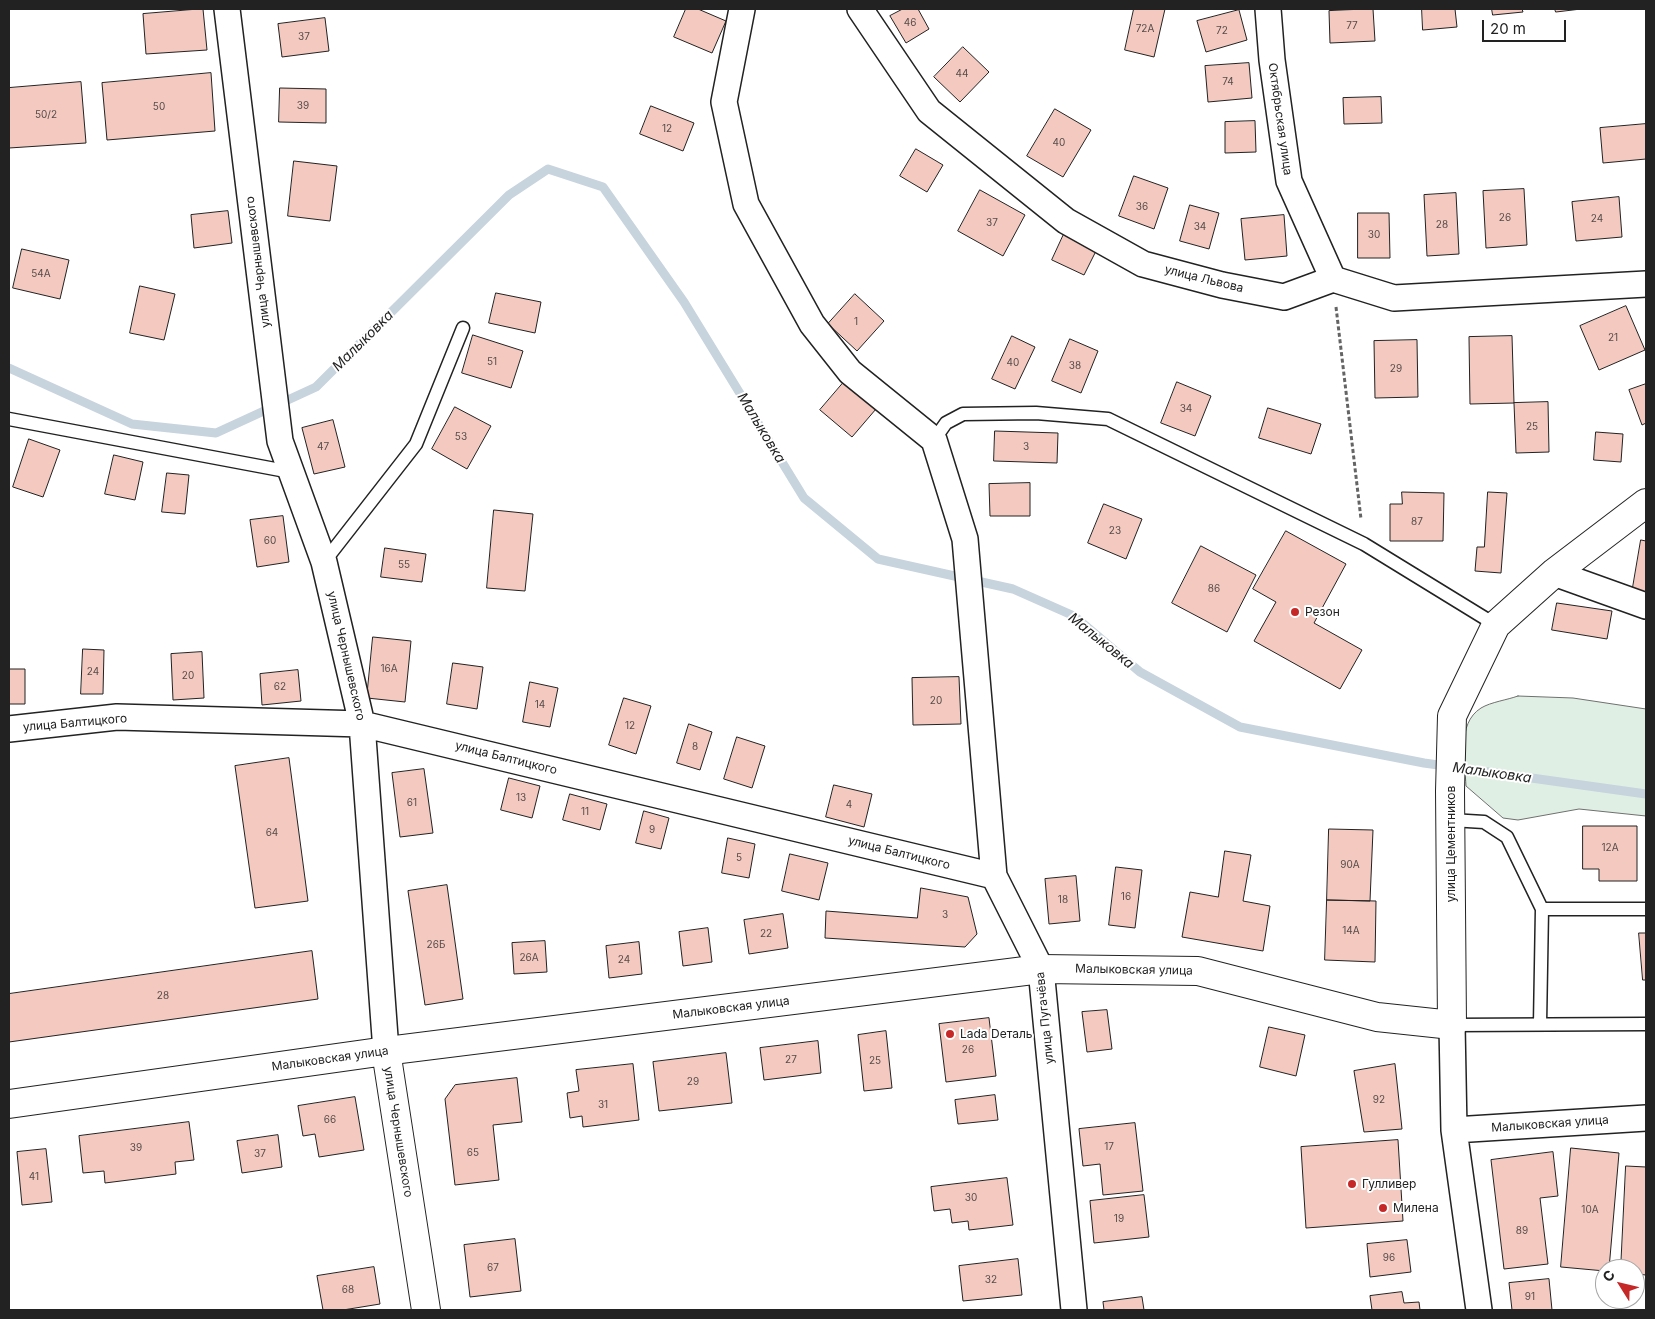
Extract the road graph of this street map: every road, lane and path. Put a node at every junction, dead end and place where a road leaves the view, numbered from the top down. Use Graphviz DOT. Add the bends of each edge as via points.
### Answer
graph roads {
  1 [pos="227,9"];
  2 [pos="742,9"];
  3 [pos="860,9"];
  4 [pos="1268,9"];
  5 [pos="1333,279"];
  6 [pos="1646,284"];
  7 [pos="463,328"];
  8 [pos="9,420"];
  9 [pos="934,440"];
  10 [pos="291,472"];
  11 [pos="1646,503"];
  12 [pos="1364,544"];
  13 [pos="324,562"];
  14 [pos="1554,573"];
  15 [pos="1646,606"];
  16 [pos="1496,626"];
  17 [pos="362,724"];
  18 [pos="9,729"];
  19 [pos="1451,820"];
  20 [pos="994,876"];
  21 [pos="1646,908"];
  22 [pos="1542,909"];
  23 [pos="1041,969"];
  24 [pos="1540,1024"];
  25 [pos="1646,1024"];
  26 [pos="1452,1025"];
  27 [pos="386,1051"];
  28 [pos="9,1104"];
  29 [pos="1646,1118"];
  30 [pos="1454,1130"];
  31 [pos="426,1310"];
  32 [pos="1074,1310"];
  33 [pos="1479,1310"];
  1 -- 10 [label="street, улица Чернышевского" via="280,441"];
  2 -- 9 [label="street" via="724,102 746,204 812,324 839,359 850,372"];
  3 -- 5 [label="street, улица Львова" via="930,111 1066,221 1143,264 1222,285 1284,297"];
  4 -- 5 [label="street, Октябрьская улица" via="1289,180"];
  5 -- 6 [label="street" via="1394,298"];
  5 -- 12 [label="path"];
  7 -- 13 [label="lane" via="416,444"];
  8 -- 10 [label="lane"];
  9 -- 12 [label="lane" via="946,423 963,414 1036,413 1108,419"];
  9 -- 20 [label="street, улица Пугачёва" via="965,539"];
  10 -- 13 [label="street, улица Чернышевского"];
  11 -- 14 [label="street, улица Цементников"];
  12 -- 16 [label="lane"];
  13 -- 17 [label="street, улица Чернышевского"];
  14 -- 15 [label="street"];
  14 -- 16 [label="street, улица Цементников"];
  16 -- 19 [label="street, улица Цементников" via="1452,716"];
  17 -- 18 [label="street, улица Балтицкого" via="117,717"];
  17 -- 20 [label="street, улица Балтицкого"];
  17 -- 27 [label="street, улица Чернышевского"];
  19 -- 22 [label="lane" via="1484,822 1507,837"];
  19 -- 26 [label="street, улица Цементников"];
  20 -- 23 [label="street, улица Пугачёва"];
  21 -- 22 [label="lane"];
  22 -- 24 [label="lane"];
  23 -- 26 [label="street, Малыковская улица" via="1198,972 1377,1017"];
  23 -- 27 [label="street, Малыковская улица"];
  23 -- 32 [label="street, улица Пугачёва"];
  24 -- 25 [label="lane"];
  24 -- 26 [label="lane"];
  26 -- 30 [label="street"];
  27 -- 28 [label="street, Малыковская улица"];
  27 -- 31 [label="street, улица Чернышевского"];
  29 -- 30 [label="street, Малыковская улица"];
  30 -- 33 [label="street"];
}
